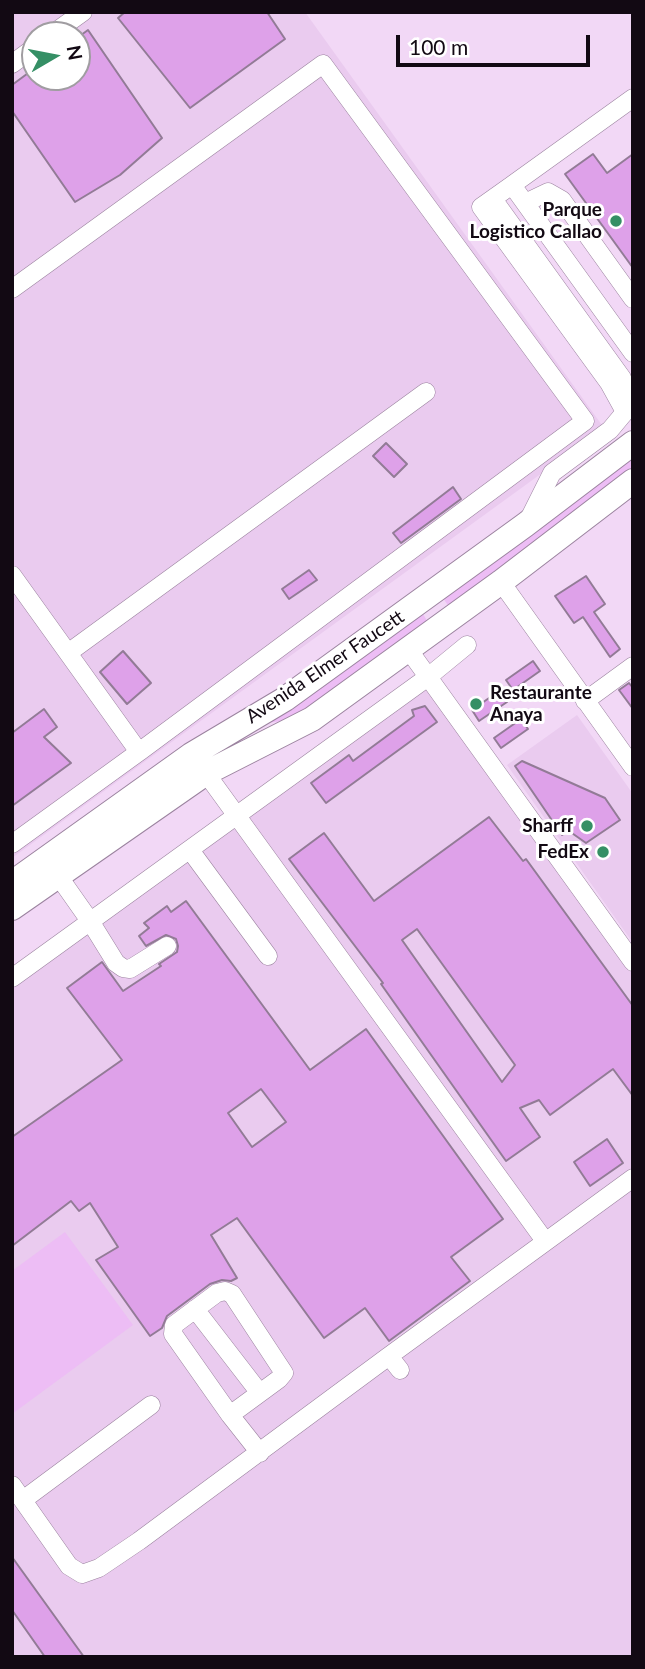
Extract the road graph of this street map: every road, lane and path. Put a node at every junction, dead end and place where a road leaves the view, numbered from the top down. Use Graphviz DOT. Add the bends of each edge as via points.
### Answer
graph roads {
  1 [pos="83,12"];
  2 [pos="67,21"];
  3 [pos="633,98"];
  4 [pos="502,192"];
  5 [pos="525,203"];
  6 [pos="12,289"];
  7 [pos="633,299"];
  8 [pos="633,353"];
  9 [pos="633,373"];
  10 [pos="426,392"];
  11 [pos="633,443"];
  12 [pos="633,481"];
  13 [pos="525,525"];
  14 [pos="12,575"];
  15 [pos="501,582"];
  16 [pos="427,597"];
  17 [pos="445,622"];
  18 [pos="467,645"];
  19 [pos="408,649"];
  20 [pos="68,653"];
  21 [pos="633,667"];
  22 [pos="428,677"];
  23 [pos="585,701"];
  24 [pos="139,752"];
  25 [pos="198,764"];
  26 [pos="633,767"];
  27 [pos="236,816"];
  28 [pos="12,844"];
  29 [pos="190,850"];
  30 [pos="53,867"];
  31 [pos="12,883"];
  32 [pos="12,908"];
  33 [pos="90,920"];
  34 [pos="167,946"];
  35 [pos="268,956"];
  36 [pos="633,962"];
  37 [pos="12,978"];
  38 [pos="633,1178"];
  39 [pos="545,1241"];
  40 [pos="195,1309"];
  41 [pos="258,1392"];
  42 [pos="151,1405"];
  43 [pos="230,1415"];
  44 [pos="258,1461"];
  45 [pos="12,1485"];
  46 [pos="23,1500"];
  1 -- 2 [label="street"];
  3 -- 4 [label="street"];
  4 -- 5 [label="street"];
  4 -- 9 [label="street"];
  4 -- 13 [label="street" via="481,207 625,411 611,430 552,473"];
  5 -- 7 [label="street" via="548,192 562,200"];
  5 -- 8 [label="street"];
  6 -- 24 [label="street" via="323,64 585,421"];
  10 -- 20 [label="street"];
  11 -- 13 [label="highway, Avenida Elmer Faucett"];
  12 -- 15 [label="highway, Avenida Elmer Faucett"];
  13 -- 16 [label="highway, Avenida Elmer Faucett"];
  14 -- 20 [label="street"];
  15 -- 17 [label="highway, Avenida Elmer Faucett"];
  15 -- 23 [label="street"];
  16 -- 17 [label="highway"];
  16 -- 25 [label="highway, Avenida Elmer Faucett"];
  17 -- 19 [label="highway, Avenida Elmer Faucett"];
  18 -- 22 [label="street"];
  19 -- 22 [label="street"];
  19 -- 25 [label="highway, Avenida Elmer Faucett" via="312,719"];
  20 -- 24 [label="street"];
  21 -- 23 [label="street"];
  22 -- 27 [label="street"];
  22 -- 36 [label="street"];
  23 -- 26 [label="street"];
  24 -- 28 [label="street"];
  25 -- 27 [label="street"];
  25 -- 30 [label="highway, Avenida Elmer Faucett"];
  27 -- 29 [label="street"];
  27 -- 39 [label="street"];
  29 -- 33 [label="street"];
  29 -- 35 [label="street"];
  30 -- 31 [label="highway, Avenida Elmer Faucett"];
  30 -- 32 [label="highway, Avenida Elmer Faucett"];
  30 -- 33 [label="street"];
  33 -- 34 [label="street" via="123,968 131,969"];
  33 -- 37 [label="street"];
  38 -- 39 [label="street"];
  39 -- 44 [label="street" via="394,1363"];
  40 -- 41 [label="street"];
  40 -- 41 [label="street" via="217,1293 232,1294 284,1373"];
  40 -- 43 [label="street" via="174,1325 173,1334"];
  41 -- 43 [label="street"];
  42 -- 46 [label="street"];
  43 -- 44 [label="street"];
  44 -- 46 [label="street" via="99,1568 82,1574 69,1566"];
  45 -- 46 [label="street"];
}
